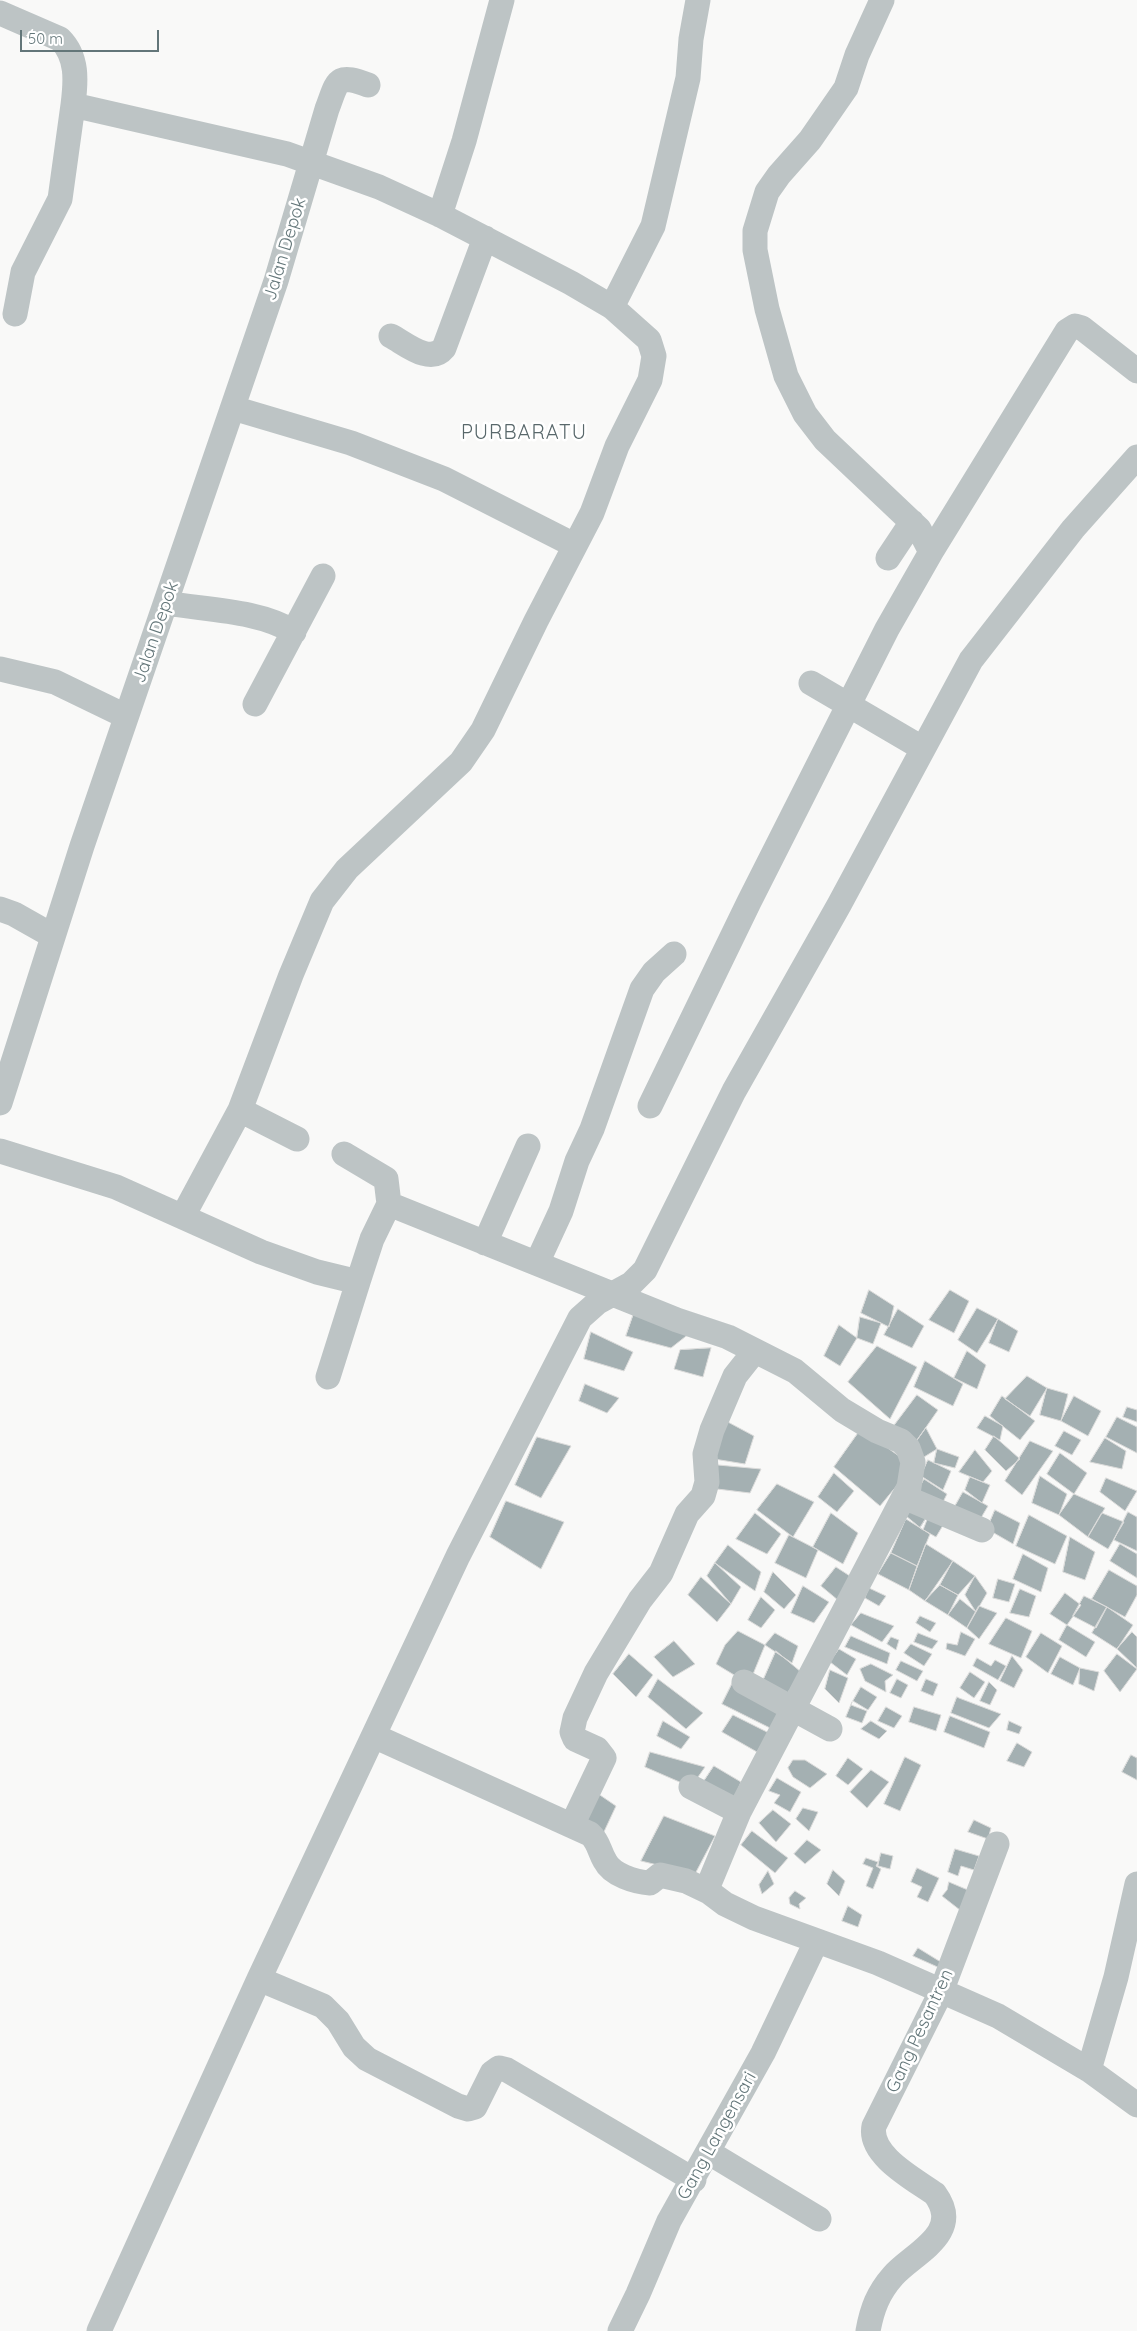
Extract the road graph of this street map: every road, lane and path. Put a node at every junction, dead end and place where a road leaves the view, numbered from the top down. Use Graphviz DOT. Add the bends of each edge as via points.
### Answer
graph roads {
  1 [pos="502,0"];
  2 [pos="698,0"];
  3 [pos="882,0"];
  4 [pos="0,13"];
  5 [pos="368,85"];
  6 [pos="73,105"];
  7 [pos="312,162"];
  8 [pos="440,215"];
  9 [pos="485,238"];
  10 [pos="612,307"];
  11 [pos="14,314"];
  12 [pos="391,336"];
  13 [pos="1137,370"];
  14 [pos="233,408"];
  15 [pos="1137,457"];
  16 [pos="908,528"];
  17 [pos="574,545"];
  18 [pos="931,552"];
  19 [pos="888,558"];
  20 [pos="323,576"];
  21 [pos="166,604"];
  22 [pos="294,632"];
  23 [pos="0,669"];
  24 [pos="811,683"];
  25 [pos="844,702"];
  26 [pos="255,704"];
  27 [pos="127,714"];
  28 [pos="922,748"];
  29 [pos="0,909"];
  30 [pos="52,936"];
  31 [pos="674,954"];
  32 [pos="0,1103"];
  33 [pos="650,1106"];
  34 [pos="240,1110"];
  35 [pos="297,1139"];
  36 [pos="528,1146"];
  37 [pos="0,1152"];
  38 [pos="344,1154"];
  39 [pos="390,1204"];
  40 [pos="183,1216"];
  41 [pos="485,1243"];
  42 [pos="537,1263"];
  43 [pos="358,1282"];
  44 [pos="615,1294"];
  45 [pos="754,1352"];
  46 [pos="328,1377"];
  47 [pos="904,1497"];
  48 [pos="982,1530"];
  49 [pos="744,1682"];
  50 [pos="792,1708"];
  51 [pos="830,1729"];
  52 [pos="374,1736"];
  53 [pos="691,1787"];
  54 [pos="739,1812"];
  55 [pos="572,1825"];
  56 [pos="997,1844"];
  57 [pos="1137,1884"];
  58 [pos="709,1892"];
  59 [pos="816,1942"];
  60 [pos="259,1979"];
  61 [pos="941,1992"];
  62 [pos="1089,2070"];
  63 [pos="1137,2105"];
  64 [pos="708,2152"];
  65 [pos="694,2180"];
  66 [pos="818,2219"];
  67 [pos="99,2331"];
  68 [pos="620,2331"];
  69 [pos="868,2331"];
  1 -- 8 [label="street" via="464,141"];
  2 -- 10 [label="street" via="688,78 653,226"];
  3 -- 16 [label="street" via="846,88 810,140 767,192 759,214 755,242 767,309 786,376 805,414 825,440"];
  4 -- 6 [label="street" via="60,39 66,45 76,75"];
  5 -- 7 [label="street, Jalan Depok" via="346,78 337,82"];
  6 -- 7 [label="street"];
  6 -- 11 [label="street" via="60,199 26,264"];
  7 -- 8 [label="street" via="380,187"];
  7 -- 14 [label="street, Jalan Depok"];
  8 -- 9 [label="street"];
  9 -- 10 [label="street"];
  9 -- 12 [label="street" via="439,354 423,354"];
  10 -- 17 [label="street" via="649,340 654,356 650,380 617,446 592,514"];
  13 -- 18 [label="street" via="1086,330 1079,326 1069,329"];
  14 -- 17 [label="street" via="351,443 444,478"];
  14 -- 21 [label="street, Jalan Depok"];
  15 -- 28 [label="street" via="1073,529 981,644"];
  16 -- 18 [label="street" via="922,533"];
  16 -- 19 [label="street"];
  17 -- 34 [label="street" via="472,746 431,792 347,870 322,901"];
  18 -- 25 [label="street"];
  20 -- 22 [label="street"];
  21 -- 22 [label="street" via="258,617 282,624"];
  21 -- 27 [label="street, Jalan Depok"];
  22 -- 26 [label="street"];
  23 -- 27 [label="street" via="55,682"];
  24 -- 25 [label="street"];
  25 -- 28 [label="street"];
  25 -- 33 [label="street"];
  27 -- 30 [label="street, Jalan Depok"];
  28 -- 44 [label="street" via="839,905 734,1091 645,1270"];
  29 -- 30 [label="street"];
  30 -- 32 [label="street, Jalan Depok"];
  31 -- 42 [label="street" via="654,972 642,989 592,1129 576,1161 561,1211"];
  34 -- 35 [label="street"];
  34 -- 40 [label="street"];
  36 -- 41 [label="street"];
  37 -- 40 [label="street" via="116,1187"];
  38 -- 39 [label="street" via="385,1178"];
  39 -- 41 [label="street"];
  39 -- 43 [label="street" via="372,1239"];
  40 -- 43 [label="street" via="276,1258"];
  41 -- 42 [label="street"];
  42 -- 44 [label="street"];
  43 -- 46 [label="street"];
  44 -- 45 [label="street" via="728,1337"];
  44 -- 52 [label="street" via="598,1302 580,1318 458,1556"];
  45 -- 47 [label="street" via="795,1371 842,1410 901,1441 912,1454 913,1466"];
  45 -- 55 [label="street" via="735,1376 712,1430 705,1454 707,1482 703,1496 687,1514 661,1573 640,1600 606,1656 575,1718 572,1732 575,1740 598,1749 604,1758"];
  47 -- 48 [label="street"];
  47 -- 50 [label="street"];
  49 -- 50 [label="street"];
  50 -- 51 [label="street"];
  50 -- 54 [label="street"];
  52 -- 55 [label="street"];
  52 -- 60 [label="street"];
  53 -- 54 [label="street"];
  54 -- 58 [label="street" via="709,1884"];
  55 -- 58 [label="street" via="595,1838 606,1864 620,1874 645,1882 658,1875 668,1876"];
  56 -- 61 [label="street, Gang Pesantren"];
  57 -- 62 [label="street" via="1114,1984"];
  58 -- 59 [label="street" via="754,1918"];
  59 -- 61 [label="street" via="878,1963"];
  59 -- 64 [label="street, Gang Langensari" via="763,2053"];
  60 -- 65 [label="street" via="323,2006 367,2059 458,2106 475,2107 492,2073 499,2068 507,2070"];
  60 -- 67 [label="street"];
  61 -- 62 [label="street" via="998,2016"];
  61 -- 69 [label="street, Gang Pesantren" via="873,2133 882,2154 941,2202 939,2233 931,2245 905,2264 874,2302"];
  62 -- 63 [label="street"];
  64 -- 65 [label="street, Gang Langensari"];
  64 -- 66 [label="street"];
  65 -- 68 [label="street, Gang Langensari" via="669,2221"];
}
